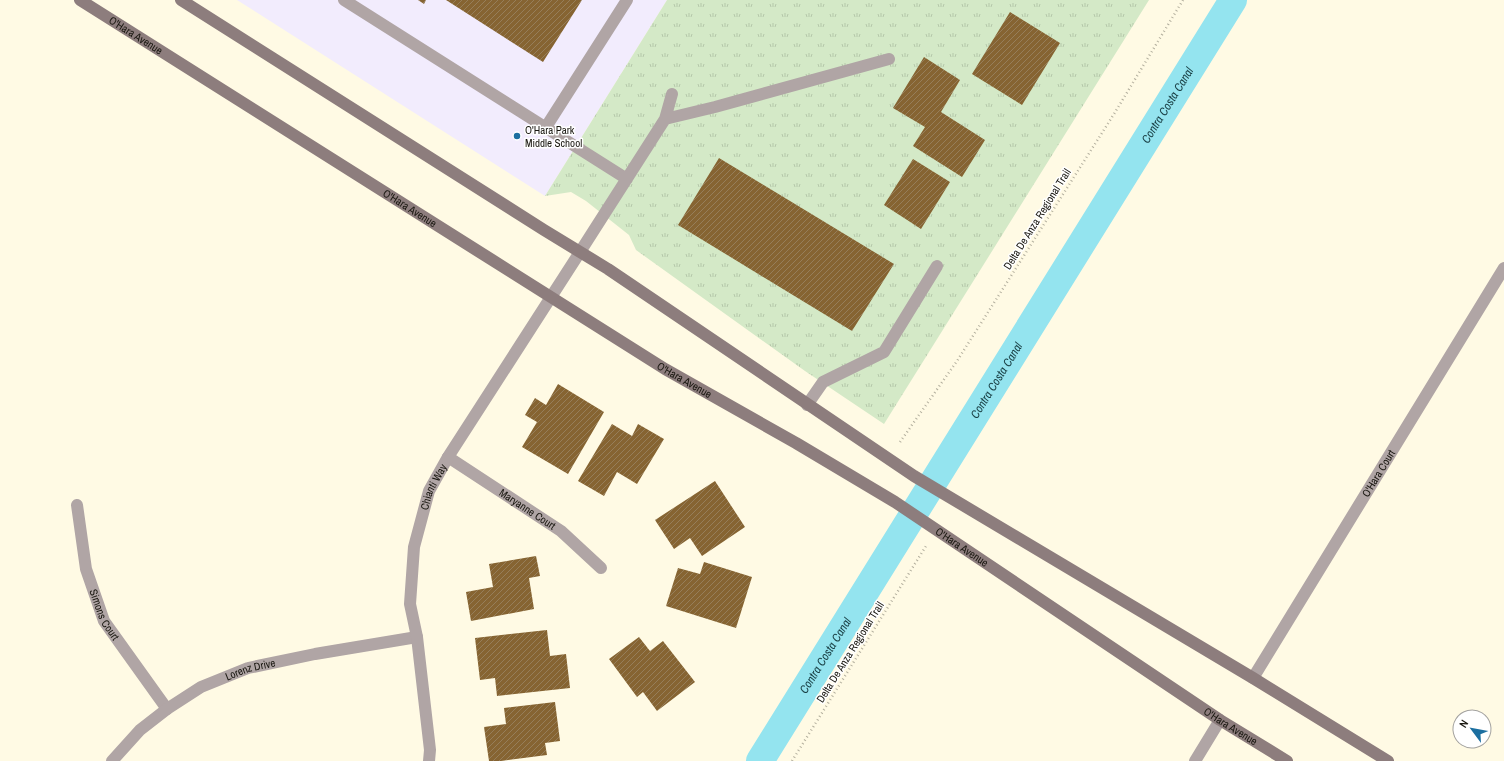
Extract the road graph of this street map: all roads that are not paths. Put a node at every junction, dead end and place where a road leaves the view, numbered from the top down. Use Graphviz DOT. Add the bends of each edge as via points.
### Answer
graph roads {
  1 [pos="80,0"];
  2 [pos="181,0"];
  3 [pos="344,0"];
  4 [pos="627,0"];
  5 [pos="889,59"];
  6 [pos="672,94"];
  7 [pos="665,119"];
  8 [pos="546,127"];
  9 [pos="627,179"];
  10 [pos="580,252"];
  11 [pos="937,266"];
  12 [pos="1504,268"];
  13 [pos="550,298"];
  14 [pos="807,405"];
  15 [pos="448,457"];
  16 [pos="76,505"];
  17 [pos="601,568"];
  18 [pos="417,637"];
  19 [pos="1253,678"];
  20 [pos="167,710"];
  21 [pos="1220,720"];
  22 [pos="112,761"];
  23 [pos="428,761"];
  24 [pos="1195,761"];
  25 [pos="1287,761"];
  26 [pos="1388,761"];
  1 -- 13 [label="main road, O'Hara Avenue"];
  2 -- 10 [label="main road"];
  3 -- 8 [label="street"];
  4 -- 8 [label="street"];
  5 -- 7 [label="street"];
  6 -- 7 [label="street, Chianti Way"];
  7 -- 9 [label="street, Chianti Way"];
  8 -- 9 [label="street"];
  9 -- 10 [label="street, Chianti Way"];
  10 -- 13 [label="street, Chianti Way"];
  10 -- 14 [label="main road" via="608,268"];
  11 -- 14 [label="street" via="884,352 823,382"];
  12 -- 19 [label="street, O'Hara Court"];
  13 -- 15 [label="street, Chianti Way"];
  13 -- 21 [label="main road, O'Hara Avenue" via="665,369 796,442 927,522"];
  14 -- 19 [label="main road" via="944,495"];
  15 -- 17 [label="street, Maryanne Court" via="561,531"];
  15 -- 18 [label="street, Chianti Way" via="430,491 414,547 410,604"];
  16 -- 20 [label="street, Simons Court" via="86,569 104,621"];
  18 -- 20 [label="street, Lorenz Drive" via="248,668 201,687"];
  18 -- 23 [label="street, Chianti Way" via="430,750"];
  19 -- 26 [label="main road"];
  20 -- 22 [label="street, Lorenz Drive" via="140,730"];
  21 -- 24 [label="street"];
  21 -- 25 [label="main road, O'Hara Avenue"];
}
